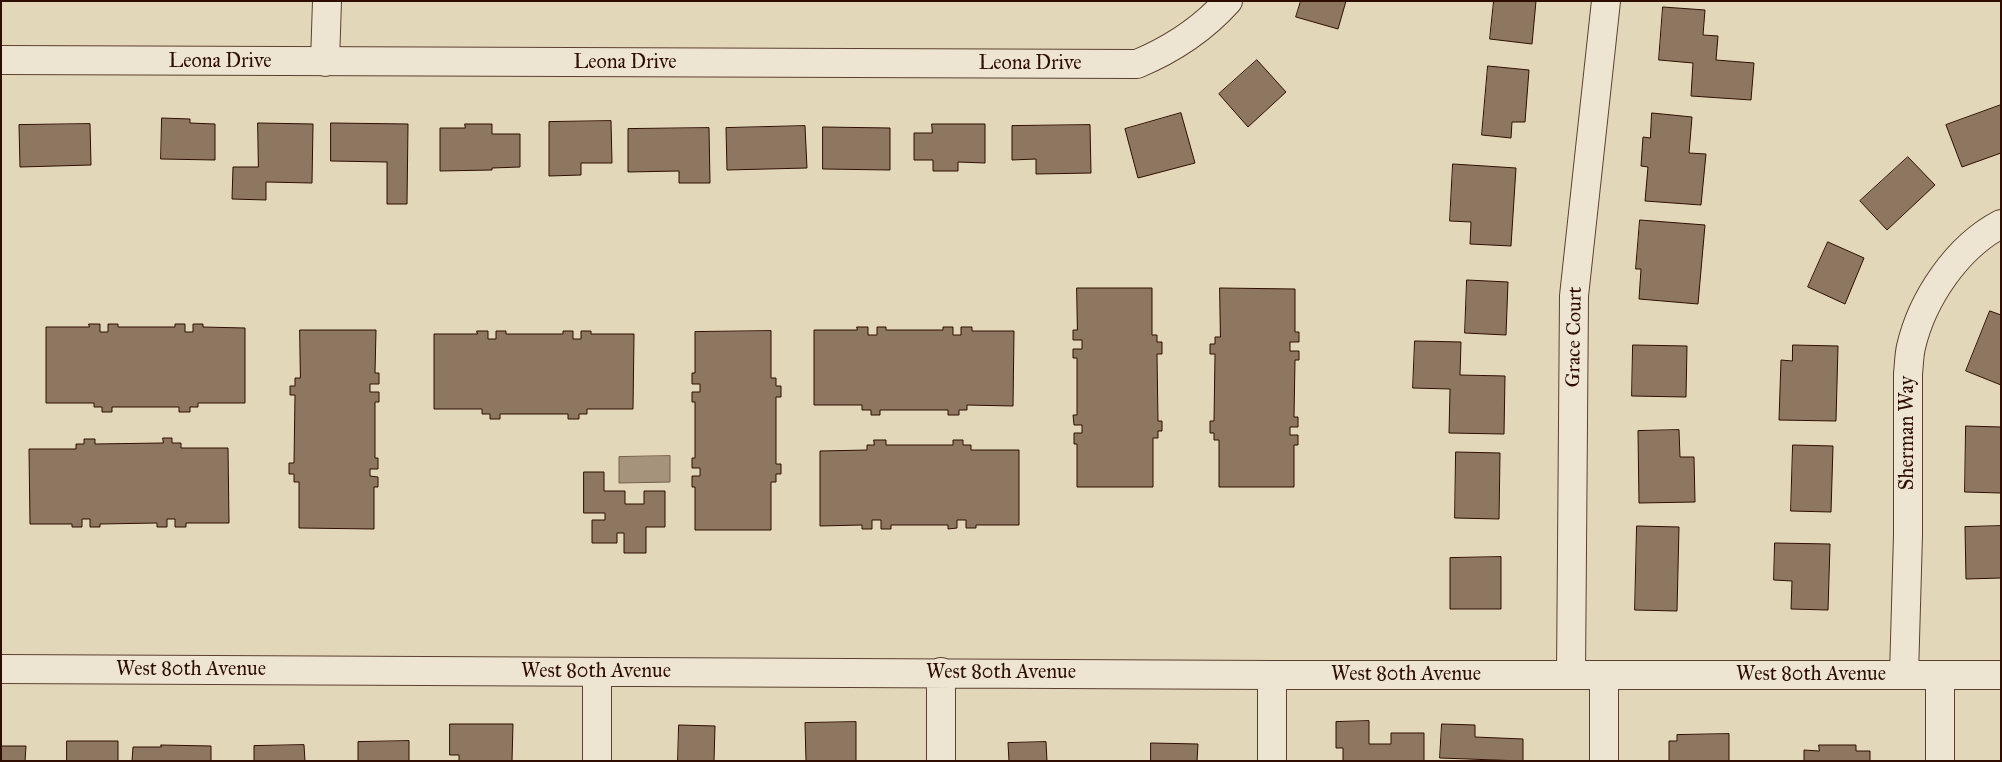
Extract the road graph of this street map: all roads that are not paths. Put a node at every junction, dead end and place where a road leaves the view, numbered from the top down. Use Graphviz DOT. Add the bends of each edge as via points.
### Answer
graph roads {
  1 [pos="327,1"];
  2 [pos="1228,1"];
  3 [pos="1606,1"];
  4 [pos="1,60"];
  5 [pos="325,62"];
  6 [pos="2001,224"];
  7 [pos="1,669"];
  8 [pos="597,672"];
  9 [pos="941,672"];
  10 [pos="1272,675"];
  11 [pos="1571,675"];
  12 [pos="1604,675"];
  13 [pos="1904,675"];
  14 [pos="1940,675"];
  15 [pos="2001,675"];
  16 [pos="597,761"];
  17 [pos="941,761"];
  18 [pos="1272,761"];
  19 [pos="1604,761"];
  20 [pos="1940,761"];
  1 -- 5 [label="street"];
  2 -- 5 [label="street, Leona Drive" via="1181,43 1137,64"];
  3 -- 11 [label="street, Grace Court" via="1574,296"];
  4 -- 5 [label="street, Leona Drive"];
  6 -- 13 [label="street, Sherman Way" via="1978,239 1953,264 1933,293 1910,348"];
  7 -- 8 [label="street, West 80th Avenue"];
  8 -- 9 [label="street, West 80th Avenue"];
  8 -- 16 [label="street"];
  9 -- 10 [label="street, West 80th Avenue"];
  9 -- 17 [label="street"];
  10 -- 11 [label="street, West 80th Avenue"];
  10 -- 18 [label="street"];
  11 -- 12 [label="street, West 80th Avenue"];
  12 -- 13 [label="street, West 80th Avenue"];
  12 -- 19 [label="street"];
  13 -- 14 [label="street, West 80th Avenue"];
  14 -- 15 [label="street, West 80th Avenue"];
  14 -- 20 [label="street"];
}
